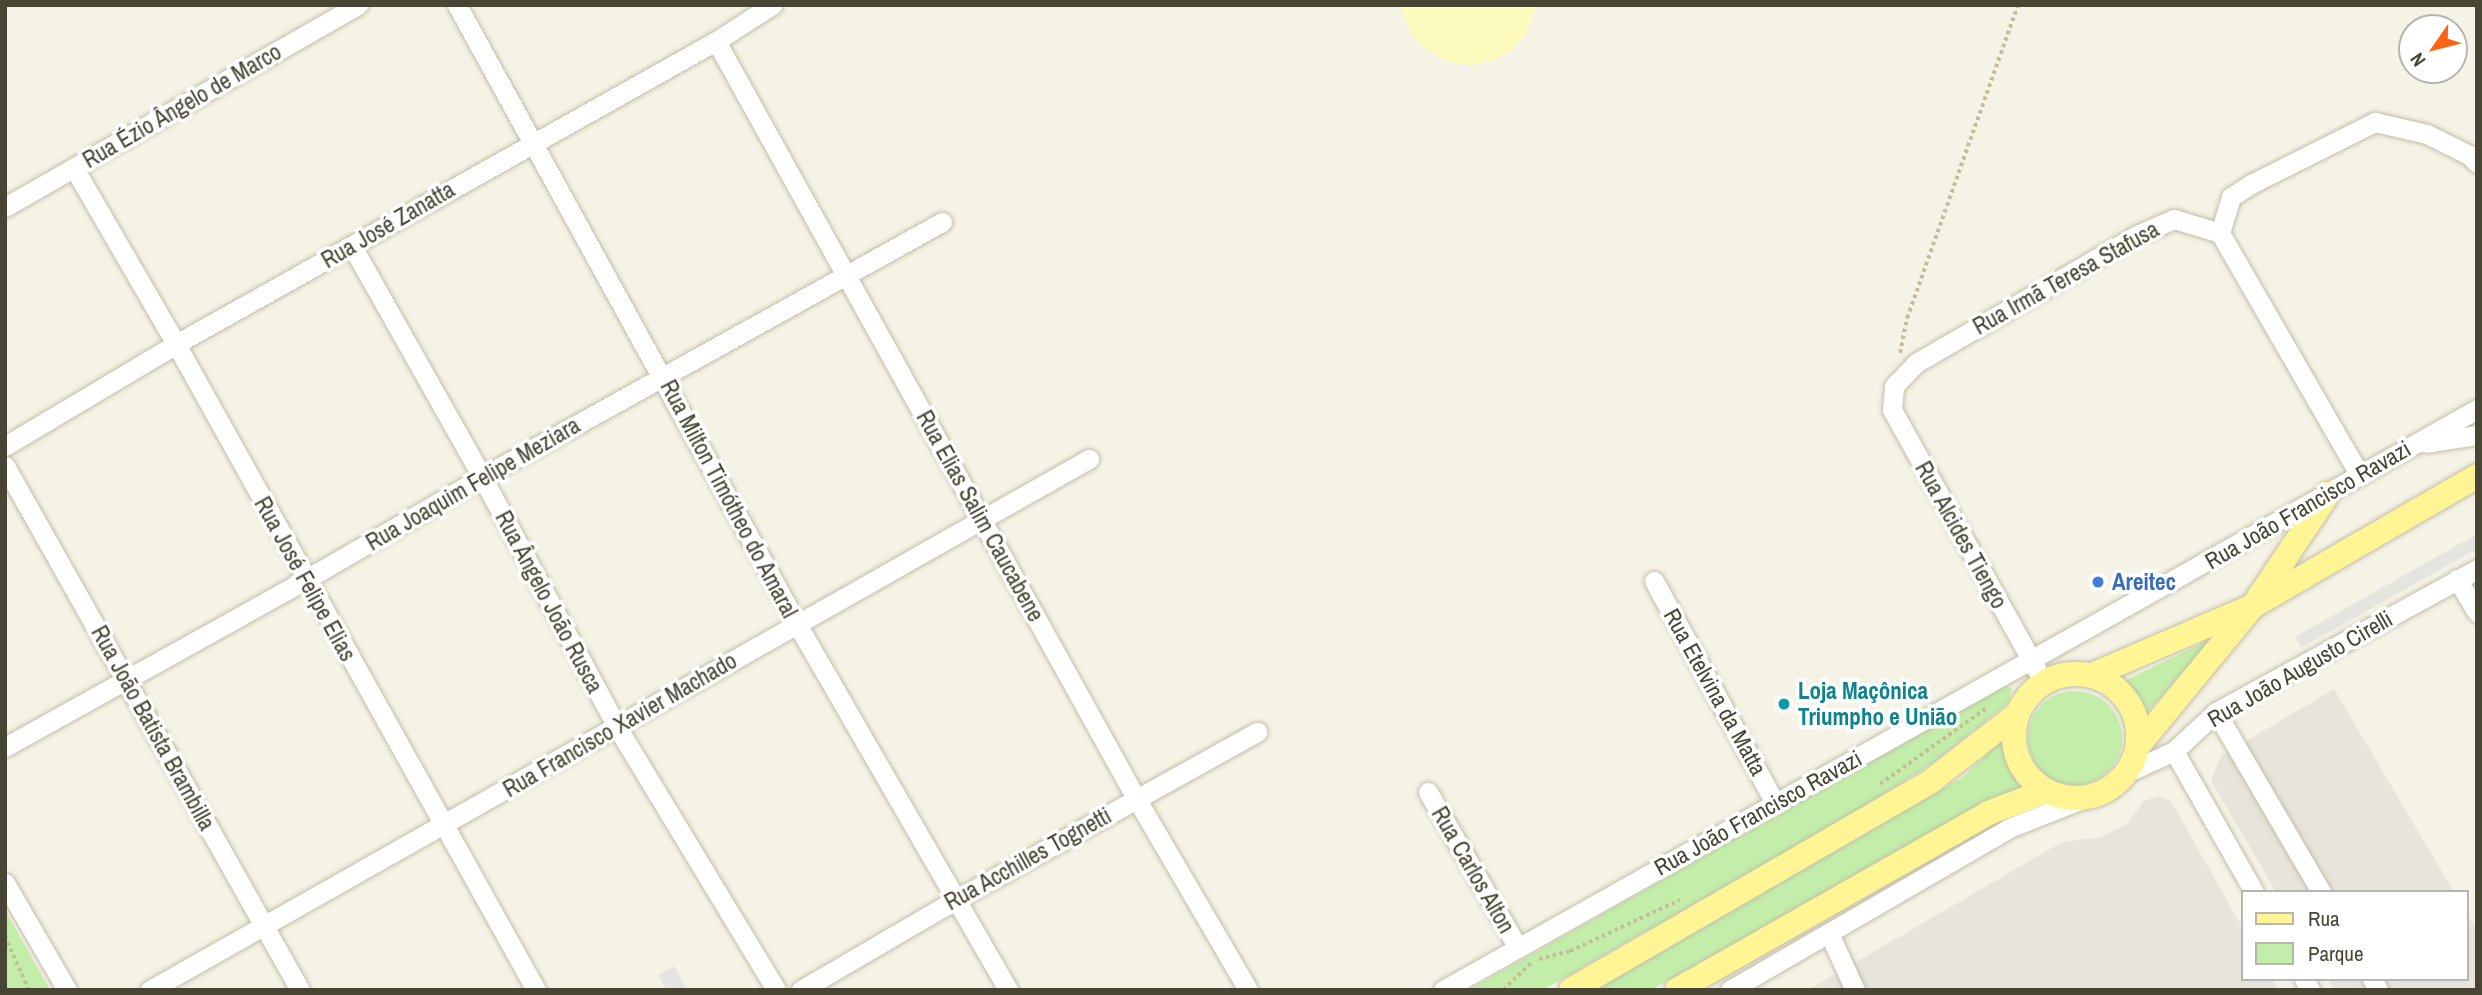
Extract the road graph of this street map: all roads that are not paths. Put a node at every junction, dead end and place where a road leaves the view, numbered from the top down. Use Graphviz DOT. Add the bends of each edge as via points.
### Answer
graph roads {
  1 [pos="358,5"];
  2 [pos="457,5"];
  3 [pos="772,5"];
  4 [pos="716,41"];
  5 [pos="533,141"];
  6 [pos="2477,163"];
  7 [pos="74,168"];
  8 [pos="5,207"];
  9 [pos="942,222"];
  10 [pos="2220,233"];
  11 [pos="352,246"];
  12 [pos="846,275"];
  13 [pos="176,344"];
  14 [pos="663,376"];
  15 [pos="1894,386"];
  16 [pos="2477,410"];
  17 [pos="2477,435"];
  18 [pos="2414,444"];
  19 [pos="5,446"];
  20 [pos="1089,459"];
  21 [pos="5,466"];
  22 [pos="2360,475"];
  23 [pos="2477,476"];
  24 [pos="482,477"];
  25 [pos="2328,494"];
  26 [pos="981,519"];
  27 [pos="2477,569"];
  28 [pos="2457,579"];
  29 [pos="305,580"];
  30 [pos="1654,581"];
  31 [pos="2253,606"];
  32 [pos="2477,612"];
  33 [pos="796,624"];
  34 [pos="2037,671"];
  35 [pos="2092,675"];
  36 [pos="127,680"];
  37 [pos="2216,712"];
  38 [pos="2017,715"];
  39 [pos="617,727"];
  40 [pos="1257,732"];
  41 [pos="2138,746"];
  42 [pos="5,747"];
  43 [pos="2174,751"];
  44 [pos="2126,773"];
  45 [pos="2046,791"];
  46 [pos="1428,792"];
  47 [pos="1136,798"];
  48 [pos="2080,800"];
  49 [pos="1775,803"];
  50 [pos="443,825"];
  51 [pos="5,883"];
  52 [pos="2253,890"];
  53 [pos="2320,890"];
  54 [pos="955,900"];
  55 [pos="264,927"];
  56 [pos="1829,933"];
  57 [pos="1518,948"];
  58 [pos="67,990"];
  59 [pos="150,990"];
  60 [pos="299,990"];
  61 [pos="536,990"];
  62 [pos="776,990"];
  63 [pos="801,990"];
  64 [pos="1008,990"];
  65 [pos="1248,990"];
  66 [pos="1443,990"];
  67 [pos="1571,990"];
  68 [pos="1677,990"];
  69 [pos="1730,990"];
  70 [pos="1855,990"];
  1 -- 7 [label="street, Rua Ézio Ângelo de Marco"];
  2 -- 5 [label="street, Rua Milton Timótheo do Amaral"];
  3 -- 4 [label="street, Rua José Zanatta"];
  4 -- 5 [label="street, Rua José Zanatta"];
  4 -- 12 [label="street, Rua Elias Salim Caucabene"];
  5 -- 11 [label="street, Rua José Zanatta"];
  5 -- 14 [label="street, Rua Milton Timótheo do Amaral"];
  6 -- 10 [label="street" via="2427,134 2375,122 2231,197"];
  7 -- 8 [label="street, Rua Ézio Ângelo de Marco"];
  7 -- 13 [label="street, Rua José Felipe Elias"];
  9 -- 12 [label="street, Rua Joaquim Felipe Meziara"];
  10 -- 15 [label="street, Rua Irmã Teresa Stafusa" via="2174,219 2135,236 1916,362"];
  10 -- 22 [label="street"];
  11 -- 13 [label="street, Rua José Zanatta"];
  11 -- 24 [label="street, Rua Ângelo João Rusca"];
  12 -- 14 [label="street, Rua Joaquim Felipe Meziara"];
  12 -- 26 [label="street, Rua Elias Salim Caucabene"];
  13 -- 19 [label="street, Rua José Zanatta"];
  13 -- 29 [label="street, Rua José Felipe Elias"];
  14 -- 24 [label="street, Rua Joaquim Felipe Meziara"];
  14 -- 33 [label="street, Rua Milton Timótheo do Amaral"];
  15 -- 34 [label="street, Rua Alcides Tiengo" via="1892,410"];
  16 -- 18 [label="street, Rua João Francisco Ravazi"];
  17 -- 18 [label="street"];
  18 -- 22 [label="street, Rua João Francisco Ravazi"];
  20 -- 26 [label="street, Rua Francisco Xavier Machado"];
  21 -- 36 [label="street, Rua João Batista Brambilla"];
  22 -- 25 [label="street, Rua João Francisco Ravazi"];
  23 -- 31 [label="main road"];
  24 -- 29 [label="street, Rua Joaquim Felipe Meziara"];
  24 -- 39 [label="street, Rua Ângelo João Rusca"];
  25 -- 31 [label="main road"];
  25 -- 34 [label="street, Rua João Francisco Ravazi"];
  26 -- 33 [label="street, Rua Francisco Xavier Machado"];
  26 -- 47 [label="street, Rua Elias Salim Caucabene"];
  27 -- 28 [label="street, Rua João Augusto Cirelli"];
  28 -- 32 [label="street"];
  28 -- 37 [label="street, Rua João Augusto Cirelli"];
  29 -- 36 [label="street, Rua Joaquim Felipe Meziara"];
  29 -- 50 [label="street, Rua José Felipe Elias"];
  30 -- 49 [label="street, Rua Etelvina da Matta"];
  31 -- 35 [label="main road"];
  31 -- 41 [label="main road"];
  33 -- 39 [label="street, Rua Francisco Xavier Machado"];
  33 -- 54 [label="street, Rua Milton Timótheo do Amaral"];
  34 -- 35 [label="main road"];
  34 -- 38 [label="main road"];
  34 -- 49 [label="street, Rua João Francisco Ravazi"];
  35 -- 41 [label="main road" via="2123,694 2133,709"];
  36 -- 42 [label="street, Rua Joaquim Felipe Meziara"];
  36 -- 55 [label="street, Rua João Batista Brambilla"];
  37 -- 43 [label="street, Rua João Augusto Cirelli"];
  37 -- 53 [label="street"];
  38 -- 45 [label="main road" via="2013,737 2018,758 2029,777"];
  38 -- 67 [label="main road" via="1931,781"];
  39 -- 50 [label="street, Rua Francisco Xavier Machado"];
  39 -- 62 [label="street, Rua Ângelo João Rusca"];
  40 -- 47 [label="street, Rua Acchilles Tognetti"];
  41 -- 44 [label="main road"];
  43 -- 44 [label="street, Rua João Augusto Cirelli"];
  43 -- 52 [label="street"];
  44 -- 48 [label="main road" via="2112,787"];
  45 -- 48 [label="main road"];
  45 -- 68 [label="main road" via="1989,813"];
  46 -- 57 [label="street, Rua Carlos Alton"];
  47 -- 54 [label="street, Rua Acchilles Tognetti"];
  47 -- 65 [label="street, Rua Elias Salim Caucabene"];
  48 -- 56 [label="street" via="2009,828"];
  49 -- 57 [label="street, Rua João Francisco Ravazi"];
  50 -- 55 [label="street, Rua Francisco Xavier Machado"];
  50 -- 61 [label="street, Rua José Felipe Elias"];
  51 -- 58 [label="street"];
  54 -- 63 [label="street, Rua Acchilles Tognetti"];
  54 -- 64 [label="street, Rua Milton Timótheo do Amaral"];
  55 -- 59 [label="street, Rua Francisco Xavier Machado"];
  55 -- 60 [label="street, Rua João Batista Brambilla"];
  56 -- 69 [label="street"];
  56 -- 70 [label="street"];
  57 -- 66 [label="street, Rua João Francisco Ravazi"];
}
